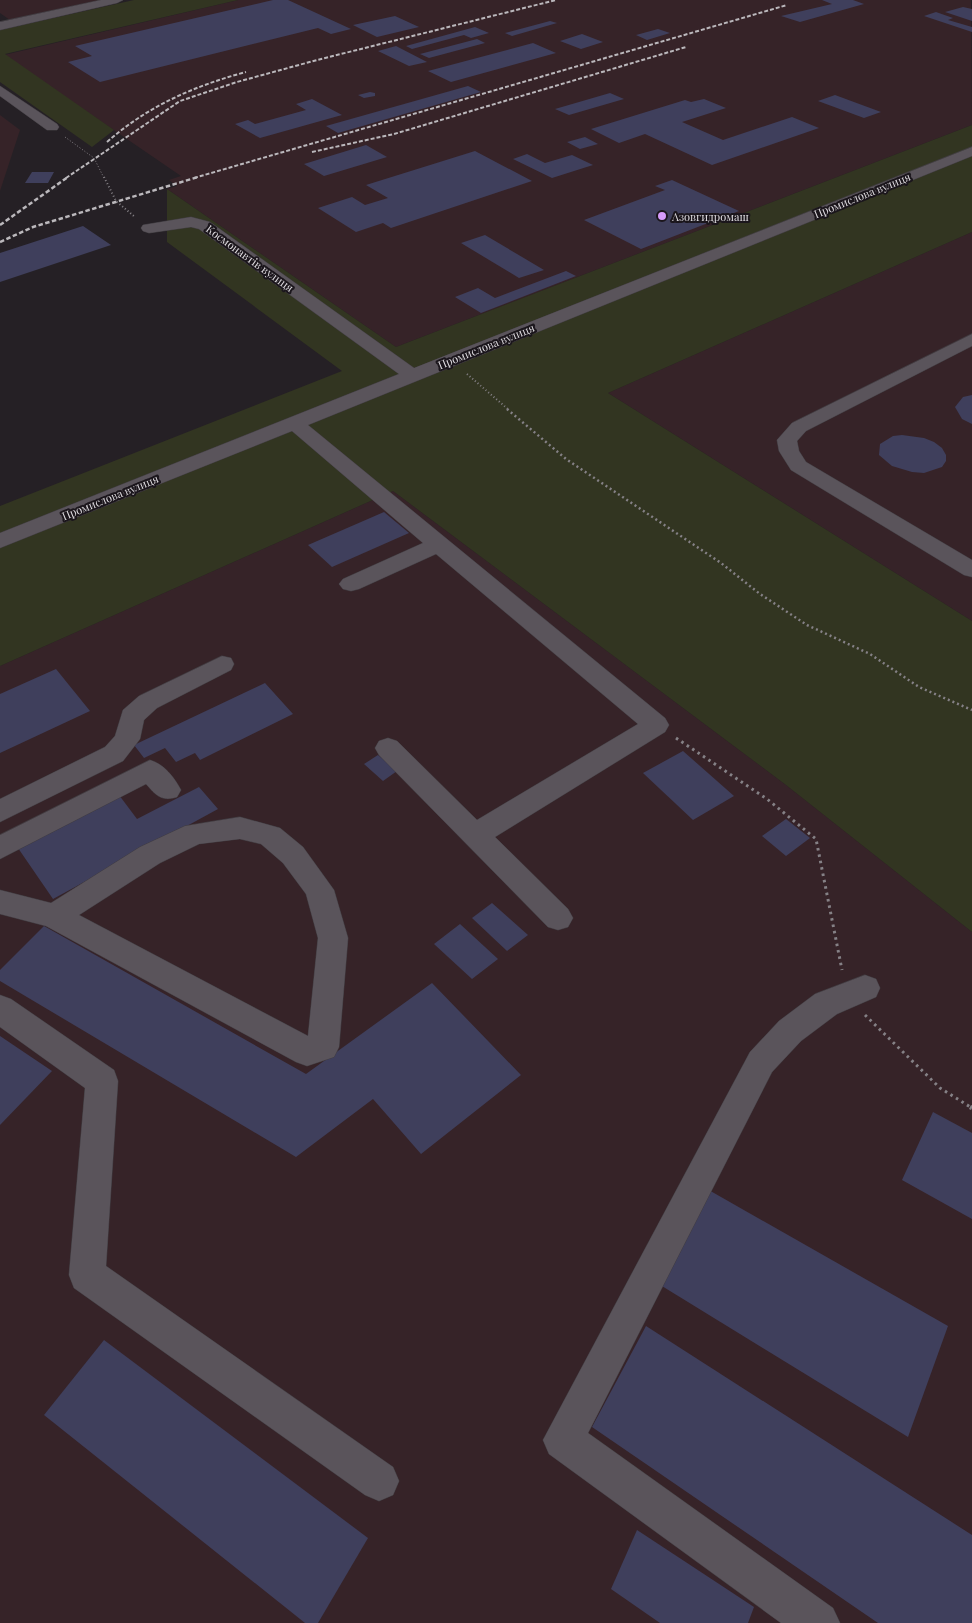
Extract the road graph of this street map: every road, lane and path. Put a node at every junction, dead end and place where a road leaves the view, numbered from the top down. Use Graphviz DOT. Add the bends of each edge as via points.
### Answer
graph roads {
  1 [pos="117,0"];
  2 [pos="0,26"];
  3 [pos="0,90"];
  4 [pos="52,127"];
  5 [pos="972,151"];
  6 [pos="149,228"];
  7 [pos="972,339"];
  8 [pos="452,360"];
  9 [pos="412,376"];
  10 [pos="294,423"];
  11 [pos="0,541"];
  12 [pos="439,544"];
  13 [pos="972,570"];
  14 [pos="351,584"];
  15 [pos="222,664"];
  16 [pos="972,710"];
  17 [pos="656,725"];
  18 [pos="388,748"];
  19 [pos="168,790"];
  20 [pos="0,811"];
  21 [pos="475,835"];
  22 [pos="0,848"];
  23 [pos="0,902"];
  24 [pos="54,916"];
  25 [pos="558,918"];
  26 [pos="855,992"];
  27 [pos="0,1009"];
  28 [pos="972,1108"];
  29 [pos="379,1482"];
  30 [pos="818,1623"];
  1 -- 2 [label="street"];
  3 -- 4 [label="street"];
  4 -- 6 [label="path" via="94,158 116,201"];
  5 -- 8 [label="street, Промислова вулиця"];
  6 -- 9 [label="street, Космонавтів вулиця" via="191,222 204,225"];
  7 -- 13 [label="street" via="799,427 787,440 798,466"];
  8 -- 9 [label="street, Промислова вулиця"];
  8 -- 16 [label="path" via="566,460 721,564 760,594 807,625 870,654 919,687"];
  9 -- 10 [label="street, Промислова вулиця"];
  10 -- 11 [label="street, Промислова вулиця"];
  10 -- 12 [label="street"];
  12 -- 14 [label="street"];
  12 -- 17 [label="street"];
  15 -- 20 [label="street" via="148,702 132,716 127,739 114,754"];
  17 -- 21 [label="street"];
  17 -- 26 [label="path" via="767,799 816,839"];
  18 -- 21 [label="street"];
  19 -- 22 [label="street" via="150,770"];
  21 -- 25 [label="street"];
  23 -- 24 [label="street"];
  24 -- 24 [label="street" via="307,1052 323,1047 333,938 319,890 293,855 270,836 240,828 195,834 150,855"];
  26 -- 28 [label="path" via="940,1088"];
  26 -- 30 [label="street" via="826,1004 790,1031 761,1062 563,1440"];
  27 -- 29 [label="street" via="102,1081 87,1275"];
}
